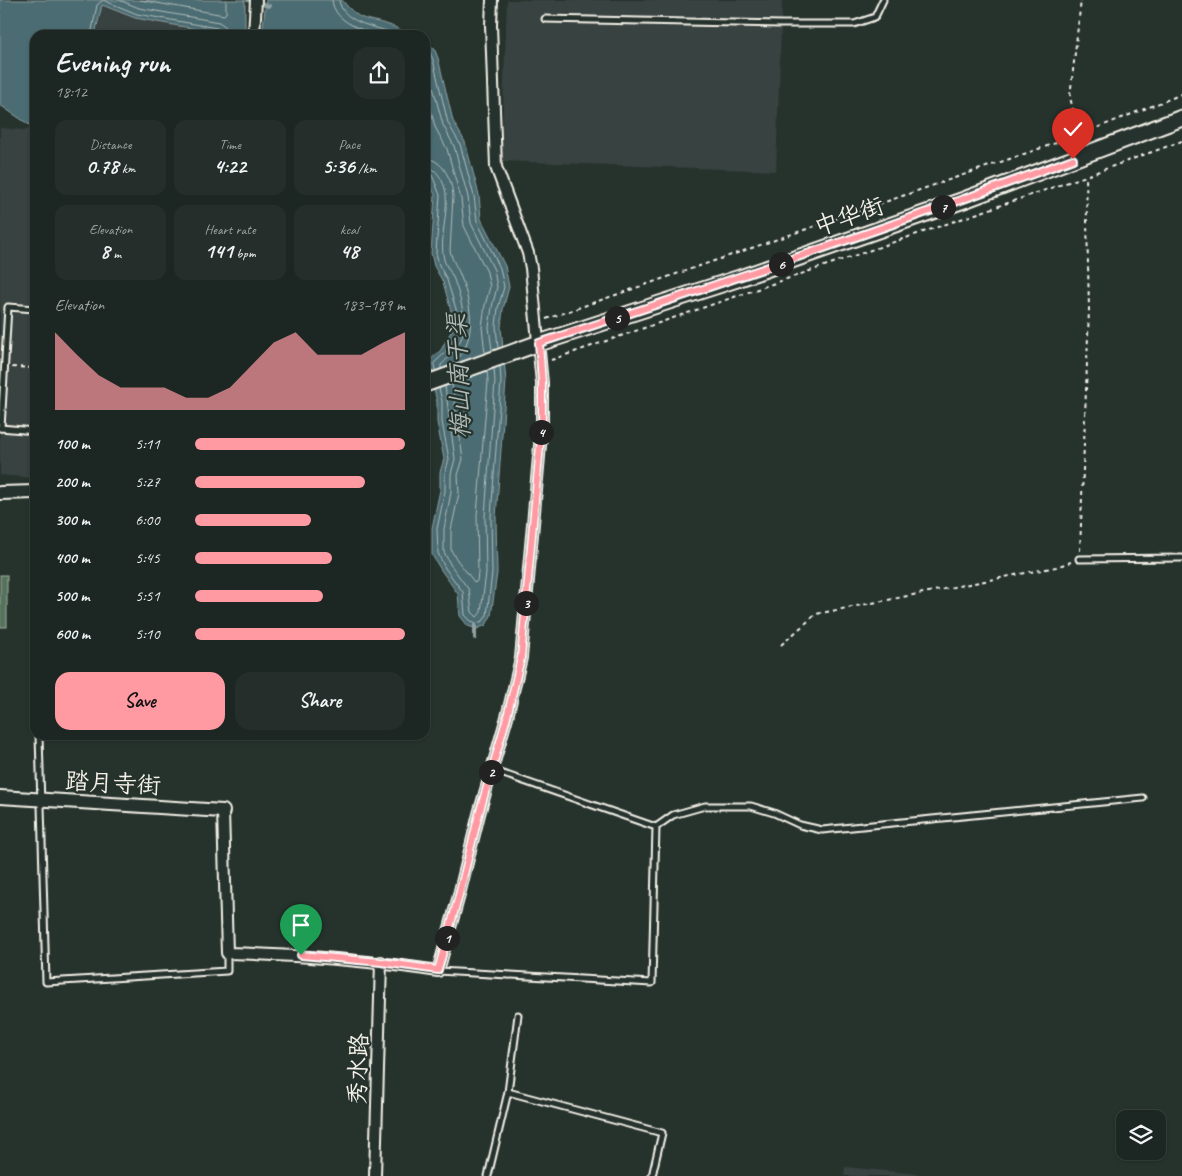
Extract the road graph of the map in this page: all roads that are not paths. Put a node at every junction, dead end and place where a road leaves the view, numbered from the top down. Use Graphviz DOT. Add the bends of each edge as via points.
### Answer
graph roads {
  1 [pos="256,0"];
  2 [pos="492,0"];
  3 [pos="883,0"];
  4 [pos="545,19"];
  5 [pos="254,30"];
  6 [pos="1182,118"];
  7 [pos="30,309"];
  8 [pos="533,345"];
  9 [pos="430,382"];
  10 [pos="0,428"];
  11 [pos="30,431"];
  12 [pos="30,492"];
  13 [pos="0,493"];
  14 [pos="1182,558"];
  15 [pos="1079,559"];
  16 [pos="39,740"];
  17 [pos="492,770"];
  18 [pos="0,797"];
  19 [pos="1143,798"];
  20 [pos="40,800"];
  21 [pos="223,811"];
  22 [pos="656,827"];
  23 [pos="226,953"];
  24 [pos="381,962"];
  25 [pos="438,970"];
  26 [pos="518,1015"];
  27 [pos="508,1092"];
  28 [pos="375,1176"];
  29 [pos="488,1176"];
  30 [pos="652,1176"];
  1 -- 5 [label="street"];
  2 -- 8 [label="street" via="496,166 528,253"];
  3 -- 4 [label="lane" via="875,17 854,24"];
  6 -- 8 [label="main road, 中华街" via="955,203 740,278"];
  7 -- 10 [label="lane" via="8,307"];
  8 -- 9 [label="main road, 中华街"];
  8 -- 17 [label="street" via="542,383 542,423 521,658"];
  10 -- 11 [label="lane"];
  12 -- 13 [label="street"];
  14 -- 15 [label="lane"];
  16 -- 20 [label="lane"];
  17 -- 22 [label="lane"];
  17 -- 25 [label="street"];
  18 -- 20 [label="street, 踏月寺街"];
  19 -- 22 [label="lane" via="822,830 800,826 751,806 706,806 673,815"];
  20 -- 21 [label="street, 踏月寺街"];
  20 -- 23 [label="lane" via="46,982 227,971"];
  21 -- 23 [label="street"];
  22 -- 25 [label="lane" via="652,983"];
  23 -- 24 [label="street"];
  24 -- 25 [label="street"];
  24 -- 28 [label="street, 秀水路"];
  26 -- 27 [label="lane"];
  27 -- 29 [label="lane"];
  27 -- 30 [label="lane" via="662,1134"];
}
